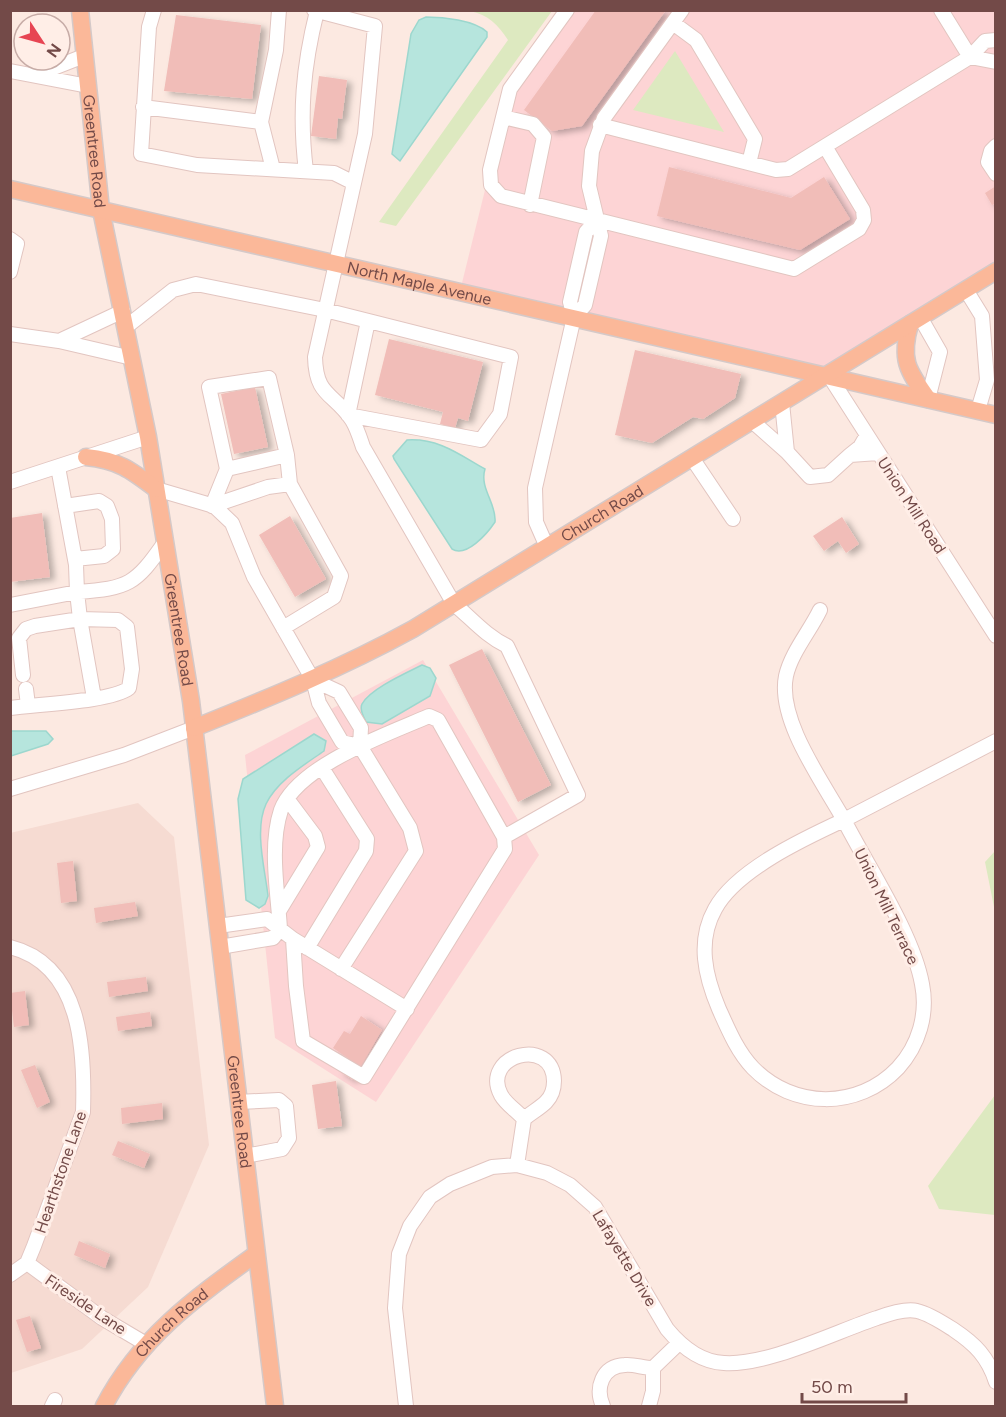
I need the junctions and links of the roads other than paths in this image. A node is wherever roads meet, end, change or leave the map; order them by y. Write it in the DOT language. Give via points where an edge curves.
graph roads {
  1 [pos="80,10"];
  2 [pos="154,10"];
  3 [pos="279,10"];
  4 [pos="567,10"];
  5 [pos="682,10"];
  6 [pos="941,10"];
  7 [pos="316,11"];
  8 [pos="673,23"];
  9 [pos="996,40"];
  10 [pos="84,56"];
  11 [pos="970,57"];
  12 [pos="996,62"];
  13 [pos="38,74"];
  14 [pos="12,75"];
  15 [pos="88,86"];
  16 [pos="143,107"];
  17 [pos="503,117"];
  18 [pos="261,122"];
  19 [pos="600,125"];
  20 [pos="996,146"];
  21 [pos="826,148"];
  22 [pos="749,163"];
  23 [pos="992,168"];
  24 [pos="273,169"];
  25 [pos="306,171"];
  26 [pos="354,183"];
  27 [pos="10,189"];
  28 [pos="530,205"];
  29 [pos="101,210"];
  30 [pos="596,221"];
  31 [pos="10,238"];
  32 [pos="336,263"];
  33 [pos="996,271"];
  34 [pos="10,272"];
  35 [pos="966,290"];
  36 [pos="325,310"];
  37 [pos="574,317"];
  38 [pos="124,319"];
  39 [pos="368,321"];
  40 [pos="915,321"];
  41 [pos="10,334"];
  42 [pos="59,341"];
  43 [pos="132,358"];
  44 [pos="828,374"];
  45 [pos="928,399"];
  46 [pos="782,403"];
  47 [pos="978,410"];
  48 [pos="348,415"];
  49 [pos="996,415"];
  50 [pos="752,421"];
  51 [pos="867,435"];
  52 [pos="148,437"];
  53 [pos="787,452"];
  54 [pos="878,453"];
  55 [pos="287,455"];
  56 [pos="850,455"];
  57 [pos="86,457"];
  58 [pos="692,458"];
  59 [pos="58,467"];
  60 [pos="227,469"];
  61 [pos="10,482"];
  62 [pos="290,484"];
  63 [pos="156,489"];
  64 [pos="65,506"];
  65 [pos="212,506"];
  66 [pos="733,519"];
  67 [pos="165,542"];
  68 [pos="547,547"];
  69 [pos="75,559"];
  70 [pos="77,592"];
  71 [pos="454,604"];
  72 [pos="10,605"];
  73 [pos="820,610"];
  74 [pos="80,619"];
  75 [pos="283,628"];
  76 [pos="996,636"];
  77 [pos="313,680"];
  78 [pos="93,698"];
  79 [pos="28,705"];
  80 [pos="10,708"];
  81 [pos="194,728"];
  82 [pos="996,741"];
  83 [pos="360,746"];
  84 [pos="322,768"];
  85 [pos="10,789"];
  86 [pos="288,800"];
  87 [pos="844,820"];
  88 [pos="504,837"];
  89 [pos="279,911"];
  90 [pos="218,926"];
  91 [pos="280,929"];
  92 [pos="293,939"];
  93 [pos="10,947"];
  94 [pos="220,947"];
  95 [pos="307,948"];
  96 [pos="341,969"];
  97 [pos="407,1009"];
  98 [pos="238,1102"];
  99 [pos="524,1119"];
  100 [pos="245,1156"];
  101 [pos="517,1165"];
  102 [pos="256,1254"];
  103 [pos="27,1263"];
  104 [pos="10,1275"];
  105 [pos="679,1343"];
  106 [pos="146,1344"];
  107 [pos="653,1368"];
  108 [pos="996,1382"];
  109 [pos="104,1407"];
  110 [pos="275,1407"];
  111 [pos="406,1407"];
  112 [pos="603,1407"];
  113 [pos="649,1407"];
  1 -- 10 [label="main road, Greentree Road"];
  2 -- 16 [label="street" via="148,27"];
  3 -- 18 [label="street" via="276,50"];
  4 -- 17 [label="street" via="510,89"];
  5 -- 8 [label="street"];
  6 -- 11 [label="street"];
  7 -- 25 [label="street" via="305,60 301,132"];
  7 -- 26 [label="street" via="375,26 365,134"];
  8 -- 19 [label="street"];
  8 -- 22 [label="street" via="696,40 755,139"];
  9 -- 11 [label="street" via="985,40"];
  10 -- 13 [label="street"];
  10 -- 15 [label="main road, Greentree Road"];
  11 -- 12 [label="street"];
  11 -- 21 [label="street"];
  13 -- 14 [label="street"];
  13 -- 15 [label="street"];
  15 -- 29 [label="main road, Greentree Road"];
  16 -- 18 [label="street"];
  16 -- 24 [label="street" via="141,154 197,165"];
  17 -- 28 [label="street" via="490,170 491,185 501,196"];
  17 -- 28 [label="street" via="533,124 544,137"];
  18 -- 24 [label="street"];
  19 -- 22 [label="street"];
  19 -- 30 [label="street" via="592,151 589,186"];
  20 -- 23 [label="street" via="991,151"];
  21 -- 22 [label="street" via="788,170"];
  21 -- 30 [label="street" via="863,210 864,220 859,229 794,269"];
  24 -- 25 [label="street"];
  25 -- 26 [label="street" via="334,173"];
  26 -- 32 [label="street"];
  27 -- 29 [label="main road, North Maple Avenue"];
  28 -- 30 [label="street"];
  29 -- 32 [label="main road, North Maple Avenue"];
  29 -- 38 [label="main road, Greentree Road"];
  30 -- 37 [label="street" via="601,236 588,294 585,305"];
  31 -- 34 [label="street" via="17,244"];
  32 -- 36 [label="street"];
  32 -- 37 [label="main road, North Maple Avenue"];
  33 -- 35 [label="main road, Church Road"];
  35 -- 40 [label="main road, Church Road"];
  35 -- 47 [label="street" via="982,316 987,380"];
  36 -- 38 [label="street" via="196,284 173,290"];
  36 -- 39 [label="street"];
  36 -- 48 [label="street" via="315,357 316,379 324,393"];
  37 -- 44 [label="main road, North Maple Avenue"];
  37 -- 68 [label="street" via="535,488 536,522"];
  38 -- 42 [label="street"];
  38 -- 43 [label="main road, Greentree Road"];
  39 -- 48 [label="street"];
  39 -- 48 [label="street" via="511,357 500,414 481,440"];
  40 -- 44 [label="main road, Church Road"];
  40 -- 45 [label="main road" via="904,354 908,369"];
  40 -- 45 [label="street" via="940,352"];
  41 -- 42 [label="street"];
  42 -- 43 [label="street"];
  43 -- 52 [label="main road, Greentree Road"];
  44 -- 45 [label="main road, North Maple Avenue"];
  44 -- 46 [label="main road, Church Road"];
  44 -- 51 [label="street, Union Mill Road"];
  45 -- 47 [label="main road, North Maple Avenue"];
  46 -- 50 [label="main road, Church Road"];
  46 -- 53 [label="street"];
  47 -- 49 [label="main road, North Maple Avenue"];
  48 -- 71 [label="street"];
  50 -- 53 [label="street"];
  50 -- 58 [label="main road, Church Road"];
  51 -- 54 [label="street, Union Mill Road"];
  51 -- 56 [label="street"];
  52 -- 57 [label="street"];
  52 -- 63 [label="main road, Greentree Road"];
  53 -- 56 [label="street" via="810,477 828,475"];
  54 -- 56 [label="street"];
  54 -- 76 [label="street, Union Mill Road"];
  55 -- 60 [label="street"];
  55 -- 60 [label="street" via="268,378 209,387"];
  55 -- 62 [label="street"];
  57 -- 59 [label="street"];
  57 -- 63 [label="main road" via="109,459"];
  58 -- 66 [label="street"];
  58 -- 68 [label="main road, Church Road"];
  59 -- 61 [label="street"];
  59 -- 64 [label="street"];
  60 -- 65 [label="street"];
  62 -- 65 [label="street" via="268,487"];
  62 -- 75 [label="street" via="341,576 334,597"];
  63 -- 65 [label="street"];
  63 -- 67 [label="main road, Greentree Road"];
  64 -- 69 [label="street"];
  64 -- 69 [label="street" via="99,501 107,506 112,519 113,549 104,556"];
  65 -- 75 [label="street" via="232,523 254,577"];
  67 -- 70 [label="street" via="136,579 124,586"];
  67 -- 81 [label="main road, Greentree Road"];
  68 -- 71 [label="main road, Church Road"];
  69 -- 70 [label="street"];
  70 -- 72 [label="street"];
  70 -- 74 [label="street"];
  71 -- 77 [label="main road, Church Road" via="359,659"];
  71 -- 88 [label="street" via="488,637 507,646 578,795"];
  73 -- 87 [label="street" via="792,659 784,691 800,739"];
  74 -- 78 [label="street"];
  74 -- 78 [label="street" via="118,620 127,627 132,669 129,688 121,694"];
  74 -- 79 [label="street" via="26,630 19,638"];
  75 -- 77 [label="street"];
  77 -- 81 [label="main road, Church Road"];
  77 -- 83 [label="street" via="319,703 342,742"];
  77 -- 83 [label="street" via="339,692 361,728"];
  78 -- 79 [label="street"];
  79 -- 80 [label="street"];
  81 -- 85 [label="street" via="124,755"];
  81 -- 90 [label="main road, Greentree Road"];
  82 -- 87 [label="street, Union Mill Terrace"];
  83 -- 84 [label="street"];
  83 -- 88 [label="street" via="429,716 438,720"];
  83 -- 96 [label="street" via="410,828 416,851"];
  84 -- 86 [label="street" via="295,788"];
  84 -- 95 [label="street" via="367,839 366,851"];
  86 -- 89 [label="street" via="281,810 276,844"];
  86 -- 89 [label="street" via="315,836 318,847"];
  87 -- 87 [label="street, Union Mill Terrace" via="912,951 922,984 924,1017 912,1047 892,1074 863,1093 813,1100 771,1083 740,1051 711,986 705,938 716,907 736,883 761,864"];
  88 -- 97 [label="street" via="505,849"];
  89 -- 91 [label="street"];
  90 -- 91 [label="street" via="267,919"];
  90 -- 94 [label="main road, Greentree Road"];
  91 -- 92 [label="street"];
  91 -- 94 [label="street" via="273,938"];
  92 -- 95 [label="street"];
  92 -- 97 [label="street" via="303,1041 364,1077"];
  93 -- 103 [label="street, Hearthstone Lane" via="51,968 67,990 78,1034 84,1093 83,1112"];
  94 -- 98 [label="main road, Greentree Road"];
  95 -- 96 [label="street"];
  96 -- 97 [label="street"];
  98 -- 100 [label="main road, Greentree Road"];
  98 -- 100 [label="street" via="279,1100 286,1106 288,1143 282,1149"];
  99 -- 99 [label="street" via="546,1102 554,1085 550,1066 534,1054 525,1053 502,1066 498,1084 504,1100"];
  99 -- 101 [label="street"];
  100 -- 102 [label="main road, Greentree Road"];
  101 -- 105 [label="street, Lafayette Drive" via="555,1177 595,1207"];
  101 -- 111 [label="street, Lafayette Drive" via="492,1167 450,1184 430,1197 410,1226 399,1254 395,1308"];
  102 -- 106 [label="main road, Church Road" via="169,1319"];
  102 -- 110 [label="main road, Greentree Road"];
  103 -- 104 [label="street"];
  103 -- 106 [label="street, Fireside Lane" via="102,1318"];
  105 -- 107 [label="street"];
  105 -- 108 [label="street, Lafayette Drive" via="710,1360 741,1363 865,1321 917,1311 952,1329 980,1350"];
  106 -- 109 [label="main road, Church Road" via="126,1368"];
  107 -- 112 [label="street" via="623,1365 607,1372 599,1388"];
  107 -- 113 [label="street"];
}
